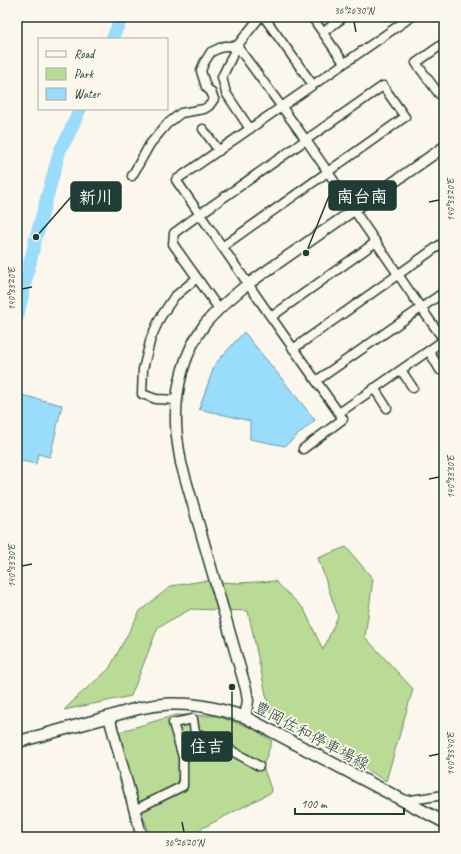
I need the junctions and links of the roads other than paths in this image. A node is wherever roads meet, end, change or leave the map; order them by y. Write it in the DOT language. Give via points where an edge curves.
graph roads {
  1 [pos="260,17"];
  2 [pos="264,17"];
  3 [pos="312,17"];
  4 [pos="344,17"];
  5 [pos="411,17"];
  6 [pos="323,32"];
  7 [pos="444,43"];
  8 [pos="237,46"];
  9 [pos="344,64"];
  10 [pos="313,85"];
  11 [pos="444,91"];
  12 [pos="281,107"];
  13 [pos="203,129"];
  14 [pos="250,129"];
  15 [pos="306,140"];
  16 [pos="444,147"];
  17 [pos="219,151"];
  18 [pos="328,172"];
  19 [pos="132,176"];
  20 [pos="354,210"];
  21 [pos="200,214"];
  22 [pos="376,242"];
  23 [pos="444,242"];
  24 [pos="222,247"];
  25 [pos="398,275"];
  26 [pos="197,278"];
  27 [pos="248,284"];
  28 [pos="444,292"];
  29 [pos="421,308"];
  30 [pos="219,309"];
  31 [pos="271,317"];
  32 [pos="444,340"];
  33 [pos="293,349"];
  34 [pos="429,351"];
  35 [pos="401,370"];
  36 [pos="440,370"];
  37 [pos="316,380"];
  38 [pos="374,388"];
  39 [pos="413,388"];
  40 [pos="177,400"];
  41 [pos="386,408"];
  42 [pos="339,413"];
  43 [pos="303,449"];
  44 [pos="109,717"];
  45 [pos="245,717"];
  46 [pos="17,742"];
  47 [pos="259,766"];
  48 [pos="444,796"];
  49 [pos="404,801"];
  50 [pos="134,810"];
  51 [pos="444,822"];
  52 [pos="143,837"];
  1 -- 8 [label="street"];
  2 -- 10 [label="street"];
  3 -- 6 [label="street"];
  4 -- 6 [label="street"];
  5 -- 9 [label="street"];
  6 -- 9 [label="street"];
  7 -- 11 [label="street" via="416,63 439,94"];
  8 -- 12 [label="street"];
  8 -- 14 [label="street" via="222,77 226,93"];
  8 -- 19 [label="street" via="224,46 210,52 201,72 206,87 214,99 204,109 181,113 167,124 150,144"];
  9 -- 10 [label="street"];
  10 -- 12 [label="street"];
  12 -- 14 [label="street"];
  12 -- 15 [label="street"];
  13 -- 17 [label="street"];
  14 -- 17 [label="street"];
  15 -- 18 [label="street"];
  15 -- 18 [label="street" via="383,86 405,117"];
  15 -- 21 [label="street"];
  16 -- 20 [label="street"];
  17 -- 21 [label="street" via="176,180"];
  18 -- 20 [label="street"];
  18 -- 24 [label="street"];
  20 -- 22 [label="street"];
  20 -- 27 [label="street"];
  21 -- 24 [label="street"];
  21 -- 26 [label="street" via="174,234 173,244"];
  22 -- 25 [label="street"];
  22 -- 31 [label="street"];
  23 -- 25 [label="street"];
  24 -- 27 [label="street"];
  25 -- 29 [label="street"];
  25 -- 33 [label="street"];
  26 -- 30 [label="street"];
  26 -- 40 [label="street" via="174,297 160,318 151,338 143,369 142,394 156,399"];
  27 -- 30 [label="street"];
  27 -- 31 [label="street"];
  28 -- 29 [label="street"];
  29 -- 32 [label="street"];
  29 -- 37 [label="street"];
  30 -- 40 [label="street" via="194,342 180,380"];
  31 -- 33 [label="street"];
  32 -- 34 [label="street"];
  33 -- 37 [label="street"];
  34 -- 35 [label="street"];
  34 -- 36 [label="street"];
  35 -- 38 [label="street"];
  35 -- 39 [label="street"];
  37 -- 42 [label="street"];
  38 -- 41 [label="street"];
  38 -- 42 [label="street"];
  40 -- 45 [label="street" via="176,424 181,463 246,689 248,701"];
  42 -- 43 [label="street" via="343,419"];
  44 -- 45 [label="main road, 豊岡佐和停車場線" via="175,704 222,710"];
  44 -- 46 [label="main road, 豊岡佐和停車場線"];
  44 -- 50 [label="street"];
  45 -- 49 [label="main road, 豊岡佐和停車場線"];
  47 -- 50 [label="street" via="195,733 193,719 173,723 183,757 183,786"];
  48 -- 49 [label="street"];
  49 -- 51 [label="main road, 豊岡佐和停車場線"];
  50 -- 52 [label="street"];
}
